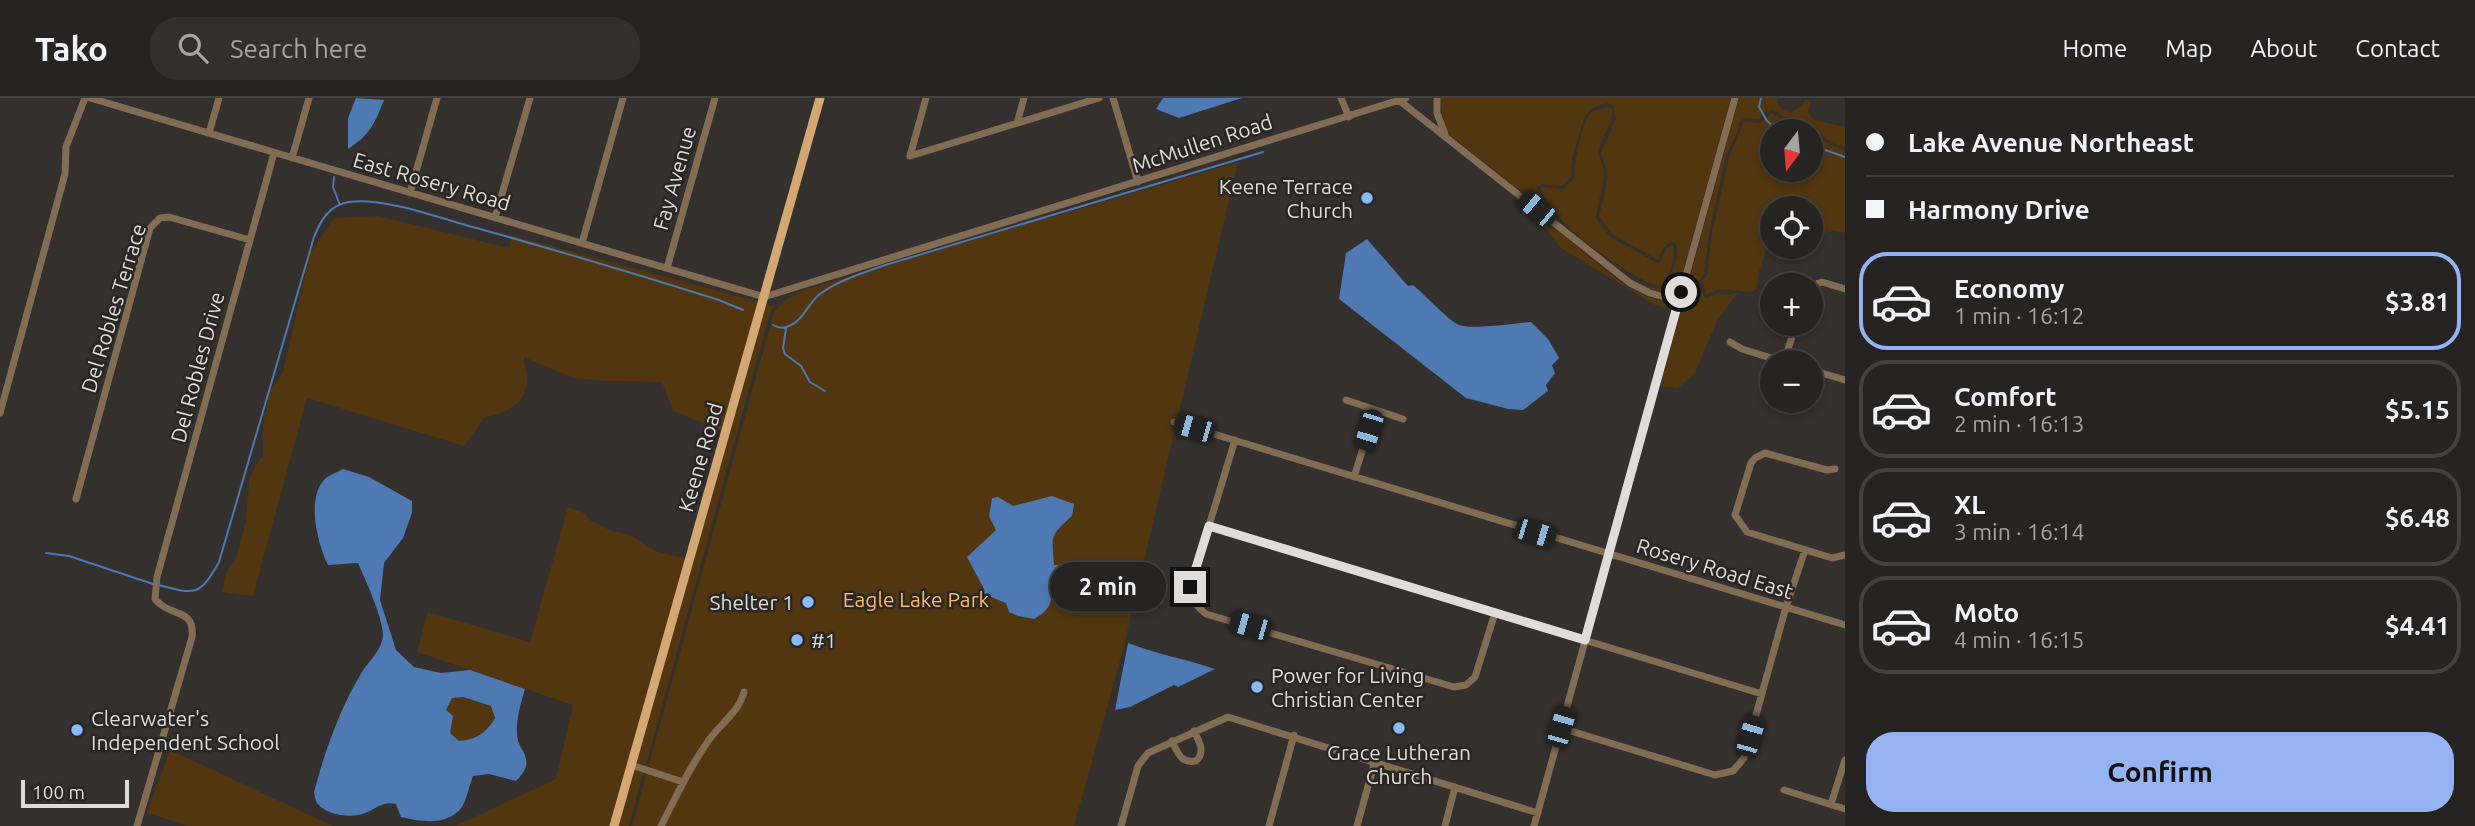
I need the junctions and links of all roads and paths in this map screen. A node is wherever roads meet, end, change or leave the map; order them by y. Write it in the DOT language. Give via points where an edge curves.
graph roads {
  1 [pos="88,98"];
  2 [pos="130,98"];
  3 [pos="219,98"];
  4 [pos="309,98"];
  5 [pos="437,98"];
  6 [pos="530,98"];
  7 [pos="623,98"];
  8 [pos="715,98"];
  9 [pos="820,98"];
  10 [pos="926,98"];
  11 [pos="1024,98"];
  12 [pos="1099,98"];
  13 [pos="1113,98"];
  14 [pos="1340,98"];
  15 [pos="1437,98"];
  16 [pos="1735,98"];
  17 [pos="1403,100"];
  18 [pos="127,109"];
  19 [pos="1349,117"];
  20 [pos="1017,123"];
  21 [pos="209,134"];
  22 [pos="1447,138"];
  23 [pos="274,153"];
  24 [pos="292,158"];
  25 [pos="1138,182"];
  26 [pos="410,193"];
  27 [pos="495,218"];
  28 [pos="250,240"];
  29 [pos="582,243"];
  30 [pos="667,268"];
  31 [pos="1823,282"];
  32 [pos="1845,289"];
  33 [pos="764,297"];
  34 [pos="1679,301"];
  35 [pos="1730,342"];
  36 [pos="1760,355"];
  37 [pos="1823,374"];
  38 [pos="1845,380"];
  39 [pos="1346,400"];
  40 [pos="1375,410"];
  41 [pos="0,413"];
  42 [pos="1403,419"];
  43 [pos="1174,422"];
  44 [pos="1235,440"];
  45 [pos="1835,469"];
  46 [pos="1354,477"];
  47 [pos="76,499"];
  48 [pos="1209,526"];
  49 [pos="1805,550"];
  50 [pos="1609,555"];
  51 [pos="1845,555"];
  52 [pos="1786,607"];
  53 [pos="1495,613"];
  54 [pos="1845,625"];
  55 [pos="1585,640"];
  56 [pos="744,692"];
  57 [pos="1762,694"];
  58 [pos="1561,727"];
  59 [pos="1194,731"];
  60 [pos="1294,735"];
  61 [pos="1172,741"];
  62 [pos="1845,760"];
  63 [pos="1375,761"];
  64 [pos="631,765"];
  65 [pos="683,782"];
  66 [pos="1455,787"];
  67 [pos="1784,790"];
  68 [pos="1831,804"];
  69 [pos="1845,809"];
  70 [pos="1538,813"];
  71 [pos="137,826"];
  72 [pos="614,826"];
  73 [pos="661,826"];
  74 [pos="1122,826"];
  75 [pos="1269,826"];
  76 [pos="1357,826"];
  77 [pos="1445,826"];
  78 [pos="1536,826"];
  1 -- 18 [label="street, East Rosery Road"];
  1 -- 41 [label="street" via="66,147 65,174"];
  2 -- 18 [label="street"];
  3 -- 21 [label="street"];
  4 -- 24 [label="street"];
  5 -- 26 [label="street"];
  6 -- 27 [label="street"];
  7 -- 29 [label="street"];
  8 -- 30 [label="street, Fay Avenue"];
  9 -- 33 [label="main road, Keene Road"];
  10 -- 20 [label="street" via="910,156"];
  11 -- 20 [label="street"];
  12 -- 20 [label="street"];
  13 -- 25 [label="street"];
  14 -- 19 [label="street"];
  15 -- 22 [label="street"];
  16 -- 34 [label="street"];
  17 -- 19 [label="street, McMullen Road"];
  17 -- 22 [label="street, McMullen Road"];
  18 -- 21 [label="street, East Rosery Road"];
  19 -- 25 [label="street, McMullen Road"];
  21 -- 23 [label="street, East Rosery Road"];
  22 -- 34 [label="street, McMullen Road" via="1630,284"];
  23 -- 24 [label="street, East Rosery Road"];
  23 -- 28 [label="street, Del Robles Drive"];
  24 -- 26 [label="street, East Rosery Road"];
  25 -- 33 [label="street, McMullen Road"];
  26 -- 27 [label="street, East Rosery Road"];
  27 -- 29 [label="street, East Rosery Road"];
  28 -- 47 [label="street, Del Robles Terrace" via="169,217 160,218 150,228"];
  28 -- 71 [label="street, Del Robles Drive" via="154,591 166,610 190,620 192,637"];
  29 -- 30 [label="street, East Rosery Road"];
  30 -- 33 [label="street, East Rosery Road"];
  31 -- 32 [label="street"];
  33 -- 64 [label="main road, Keene Road"];
  34 -- 50 [label="street"];
  35 -- 36 [label="street"];
  37 -- 38 [label="street"];
  39 -- 40 [label="street"];
  40 -- 42 [label="street"];
  40 -- 46 [label="street"];
  43 -- 44 [label="street, Rosery Road East"];
  44 -- 46 [label="street, Rosery Road East"];
  44 -- 48 [label="street"];
  45 -- 49 [label="street" via="1765,453 1752,463 1735,515 1746,532"];
  46 -- 50 [label="street, Rosery Road East"];
  48 -- 53 [label="street"];
  48 -- 53 [label="street" via="1190,587 1196,607 1206,614 1454,687 1475,677"];
  49 -- 51 [label="street" via="1832,558"];
  49 -- 52 [label="street"];
  50 -- 52 [label="street, Rosery Road East"];
  50 -- 55 [label="street"];
  52 -- 54 [label="street, Rosery Road East"];
  52 -- 57 [label="street"];
  53 -- 55 [label="street"];
  55 -- 57 [label="street"];
  55 -- 58 [label="street"];
  56 -- 65 [label="street" via="741,703 709,740"];
  57 -- 58 [label="street" via="1744,758 1733,771 1715,775"];
  58 -- 70 [label="street"];
  59 -- 60 [label="street" via="1228,717"];
  59 -- 61 [label="street"];
  59 -- 61 [label="street" via="1202,754 1196,761 1181,758"];
  60 -- 63 [label="street"];
  60 -- 75 [label="street"];
  61 -- 74 [label="street" via="1148,753 1138,766"];
  62 -- 68 [label="street"];
  63 -- 66 [label="street"];
  63 -- 76 [label="street"];
  64 -- 65 [label="street"];
  64 -- 72 [label="main road, Keene Road"];
  65 -- 73 [label="street"];
  66 -- 70 [label="street"];
  66 -- 77 [label="street"];
  67 -- 68 [label="street"];
  68 -- 69 [label="street"];
  70 -- 78 [label="street"];
}
